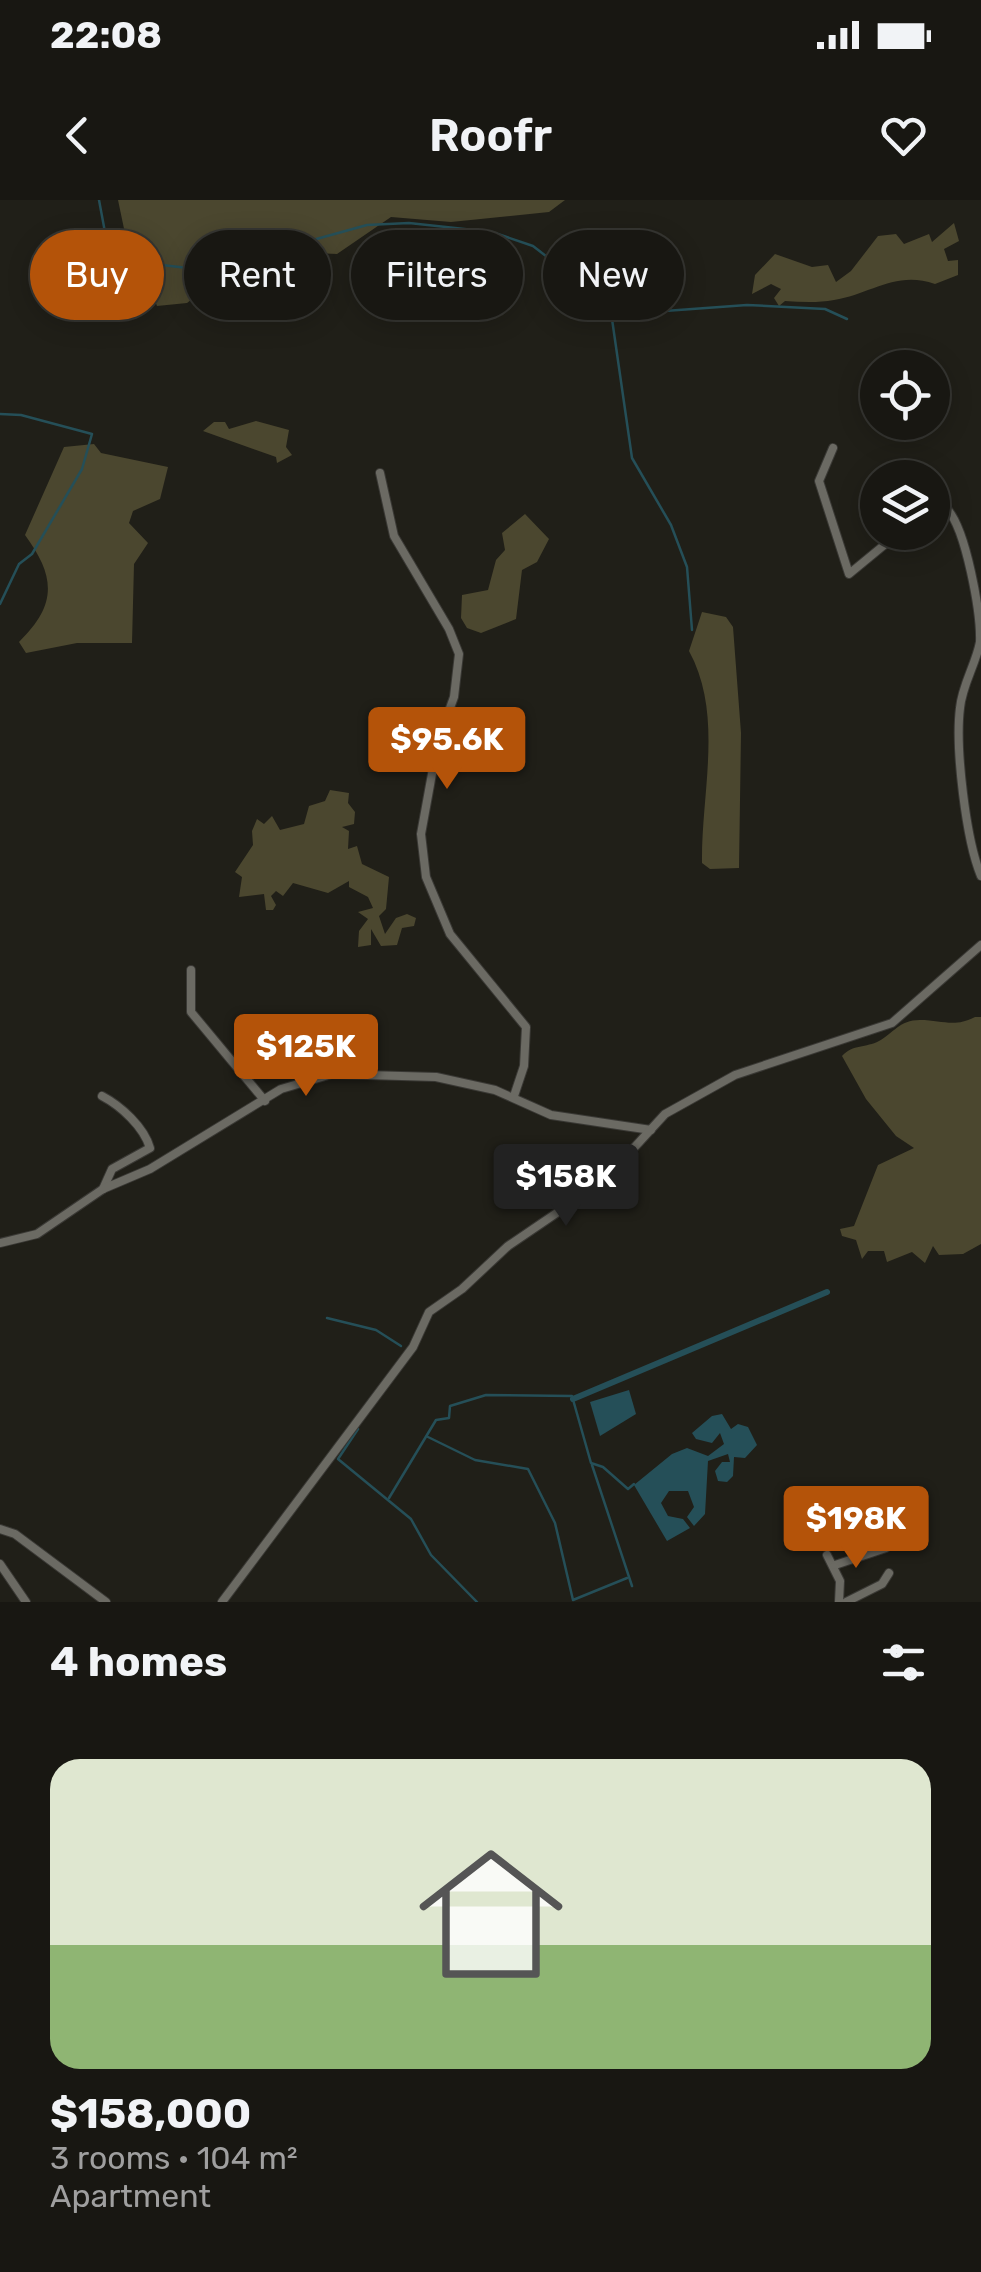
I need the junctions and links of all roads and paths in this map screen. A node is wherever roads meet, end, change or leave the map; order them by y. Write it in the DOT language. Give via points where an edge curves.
graph roads {
  1 [pos="832,448"];
  2 [pos="380,473"];
  3 [pos="950,513"];
  4 [pos="878,550"];
  5 [pos="981,876"];
  6 [pos="981,945"];
  7 [pos="191,970"];
  8 [pos="102,1096"];
  9 [pos="514,1096"];
  10 [pos="264,1101"];
  11 [pos="650,1130"];
  12 [pos="103,1190"];
  13 [pos="0,1243"];
  14 [pos="0,1529"];
  15 [pos="886,1548"];
  16 [pos="827,1556"];
  17 [pos="0,1564"];
  18 [pos="835,1566"];
  19 [pos="889,1573"];
  20 [pos="26,1602"];
  21 [pos="106,1602"];
  22 [pos="222,1602"];
  23 [pos="843,1602"];
  1 -- 4 [label="street" via="818,481 849,574"];
  2 -- 9 [label="street" via="394,536 458,654 454,697 430,778 423,864 450,934 526,1028"];
  3 -- 5 [label="street" via="959,522 978,608 980,639 960,708 970,837"];
  6 -- 11 [label="street" via="892,1024 735,1075 665,1114"];
  7 -- 10 [label="street" via="191,1012"];
  8 -- 12 [label="street" via="148,1138 150,1148 112,1169"];
  9 -- 10 [label="street" via="436,1077 350,1072 299,1082"];
  9 -- 11 [label="street" via="550,1115"];
  10 -- 12 [label="street"];
  11 -- 22 [label="street" via="561,1210 429,1312 413,1348"];
  12 -- 13 [label="street" via="37,1234"];
  14 -- 21 [label="street"];
  15 -- 18 [label="street"];
  16 -- 18 [label="street"];
  17 -- 20 [label="street"];
  18 -- 23 [label="street"];
  19 -- 23 [label="street" via="882,1584"];
}
